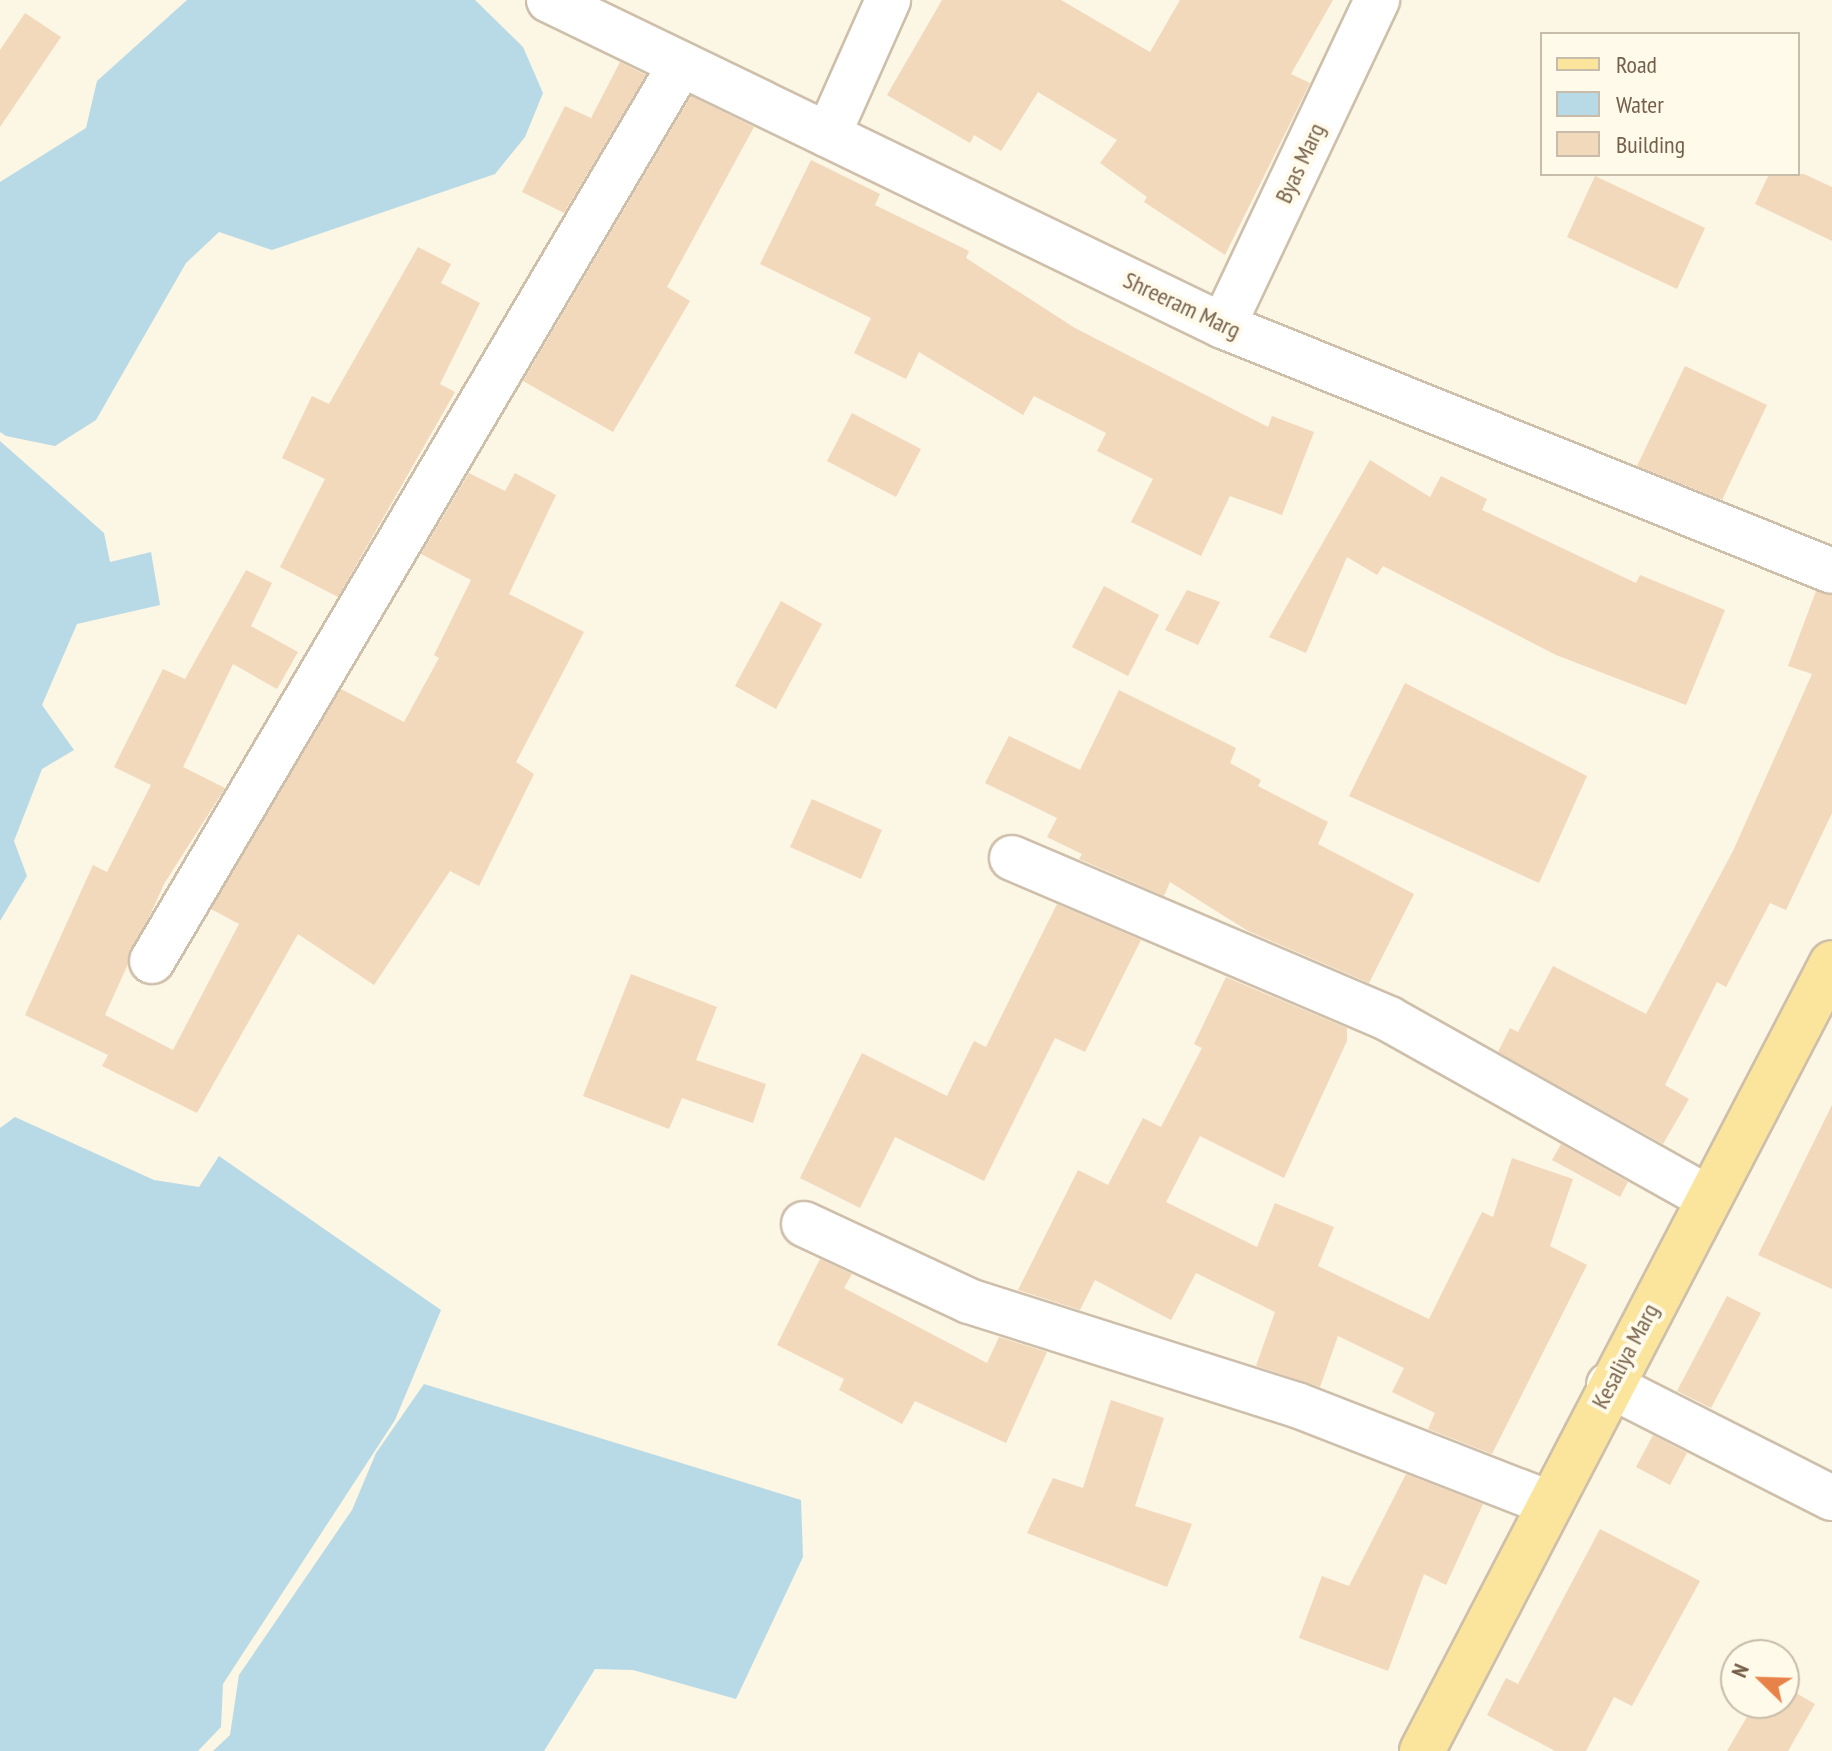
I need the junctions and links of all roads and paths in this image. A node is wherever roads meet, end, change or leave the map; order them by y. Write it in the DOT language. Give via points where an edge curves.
graph roads {
  1 [pos="549,0"];
  2 [pos="888,0"];
  3 [pos="1377,0"];
  4 [pos="681,64"];
  5 [pos="828,135"];
  6 [pos="1223,326"];
  7 [pos="1832,571"];
  8 [pos="1012,858"];
  9 [pos="152,961"];
  10 [pos="1832,963"];
  11 [pos="1708,1198"];
  12 [pos="804,1224"];
  13 [pos="1609,1385"];
  14 [pos="1832,1498"];
  15 [pos="1549,1503"];
  16 [pos="1422,1751"];
  1 -- 4 [label="street, Shreeram Marg"];
  2 -- 5 [label="street"];
  3 -- 6 [label="street, Byas Marg"];
  4 -- 5 [label="street, Shreeram Marg"];
  4 -- 9 [label="street"];
  5 -- 6 [label="street, Shreeram Marg"];
  6 -- 7 [label="street, Shreeram Marg"];
  8 -- 11 [label="street" via="1389,1019"];
  10 -- 11 [label="main road, Kesaliya Marg"];
  11 -- 13 [label="main road, Kesaliya Marg"];
  12 -- 15 [label="street" via="969,1301 1297,1405"];
  13 -- 14 [label="street"];
  13 -- 15 [label="main road, Kesaliya Marg"];
  15 -- 16 [label="main road, Kesaliya Marg"];
}
